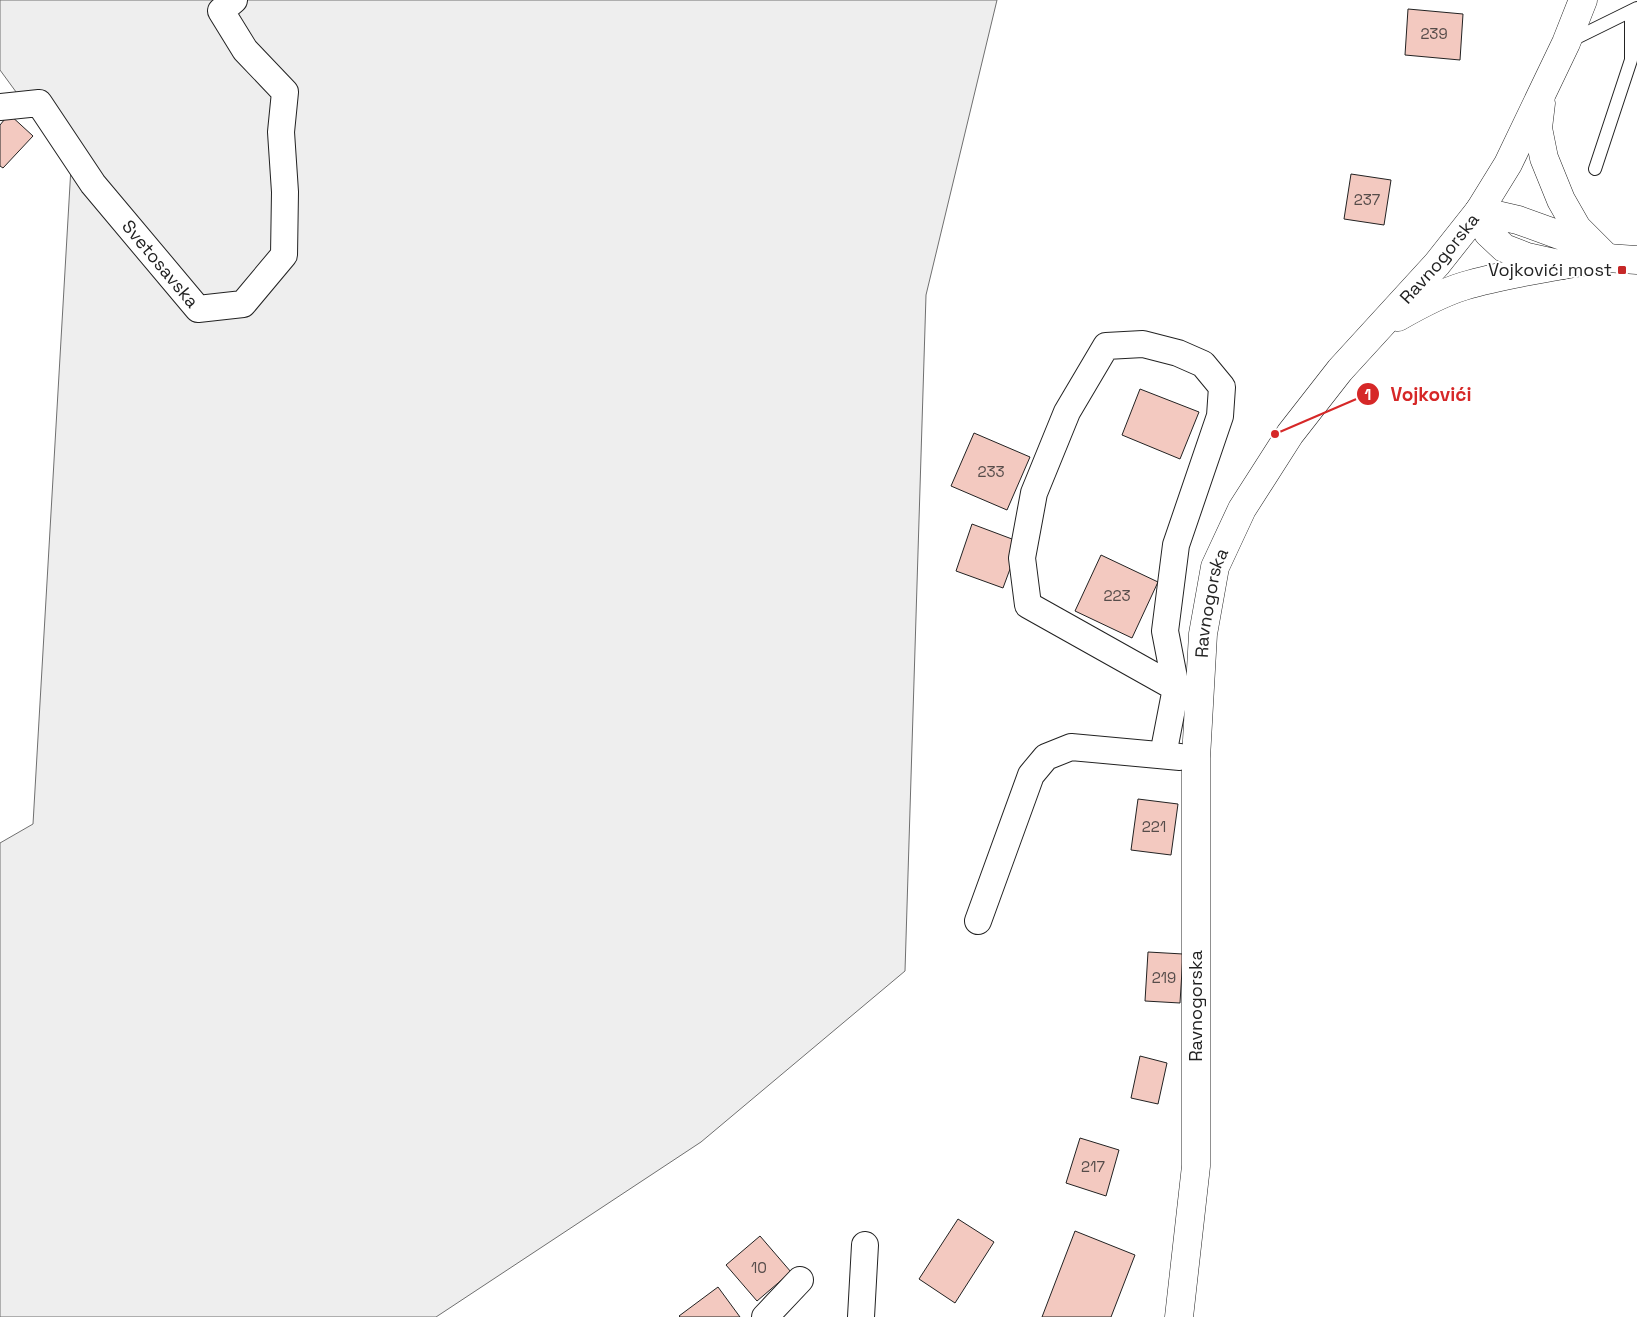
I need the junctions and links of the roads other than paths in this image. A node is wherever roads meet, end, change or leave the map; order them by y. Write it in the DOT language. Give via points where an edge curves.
graph roads {
  1 [pos="234,0"];
  2 [pos="1584,0"];
  3 [pos="1634,10"];
  4 [pos="1566,43"];
  5 [pos="1541,96"];
  6 [pos="0,107"];
  7 [pos="1595,170"];
  8 [pos="1480,211"];
  9 [pos="1607,258"];
  10 [pos="1637,260"];
  11 [pos="1563,265"];
  12 [pos="1379,328"];
  13 [pos="1176,688"];
  14 [pos="1163,756"];
  15 [pos="1196,758"];
  16 [pos="978,921"];
  17 [pos="865,1245"];
  18 [pos="800,1280"];
  19 [pos="765,1317"];
  20 [pos="861,1317"];
  21 [pos="1179,1317"];
  1 -- 6 [label="street, Svetosavska" via="221,11 245,50 285,92 280,132 285,192 284,255 242,304 198,309 93,184 39,103"];
  2 -- 4 [label="main road, Ravnogorska"];
  3 -- 4 [label="lane"];
  3 -- 7 [label="lane" via="1631,60"];
  4 -- 5 [label="main road, Ravnogorska"];
  5 -- 8 [label="main road, Ravnogorska" via="1508,164"];
  5 -- 9 [label="main road" via="1538,128 1544,158 1561,200 1577,228"];
  8 -- 9 [label="main road" via="1518,220 1565,237"];
  8 -- 11 [label="main road" via="1488,233 1504,248"];
  8 -- 12 [label="main road, Ravnogorska"];
  9 -- 10 [label="main road"];
  9 -- 11 [label="main road"];
  11 -- 12 [label="main road" via="1463,286"];
  12 -- 15 [label="main road, Ravnogorska" via="1340,370 1290,434 1242,508 1215,567 1203,634"];
  13 -- 13 [label="street" via="1028,605 1022,558 1034,494 1067,412 1106,346 1143,344 1178,353 1203,364 1222,387 1220,416 1176,545 1165,631"];
  13 -- 14 [label="street"];
  14 -- 15 [label="street"];
  14 -- 16 [label="street" via="1072,748 1046,757 1031,775"];
  15 -- 21 [label="main road, Ravnogorska" via="1196,1166"];
  17 -- 20 [label="street"];
  18 -- 19 [label="street"];
}
